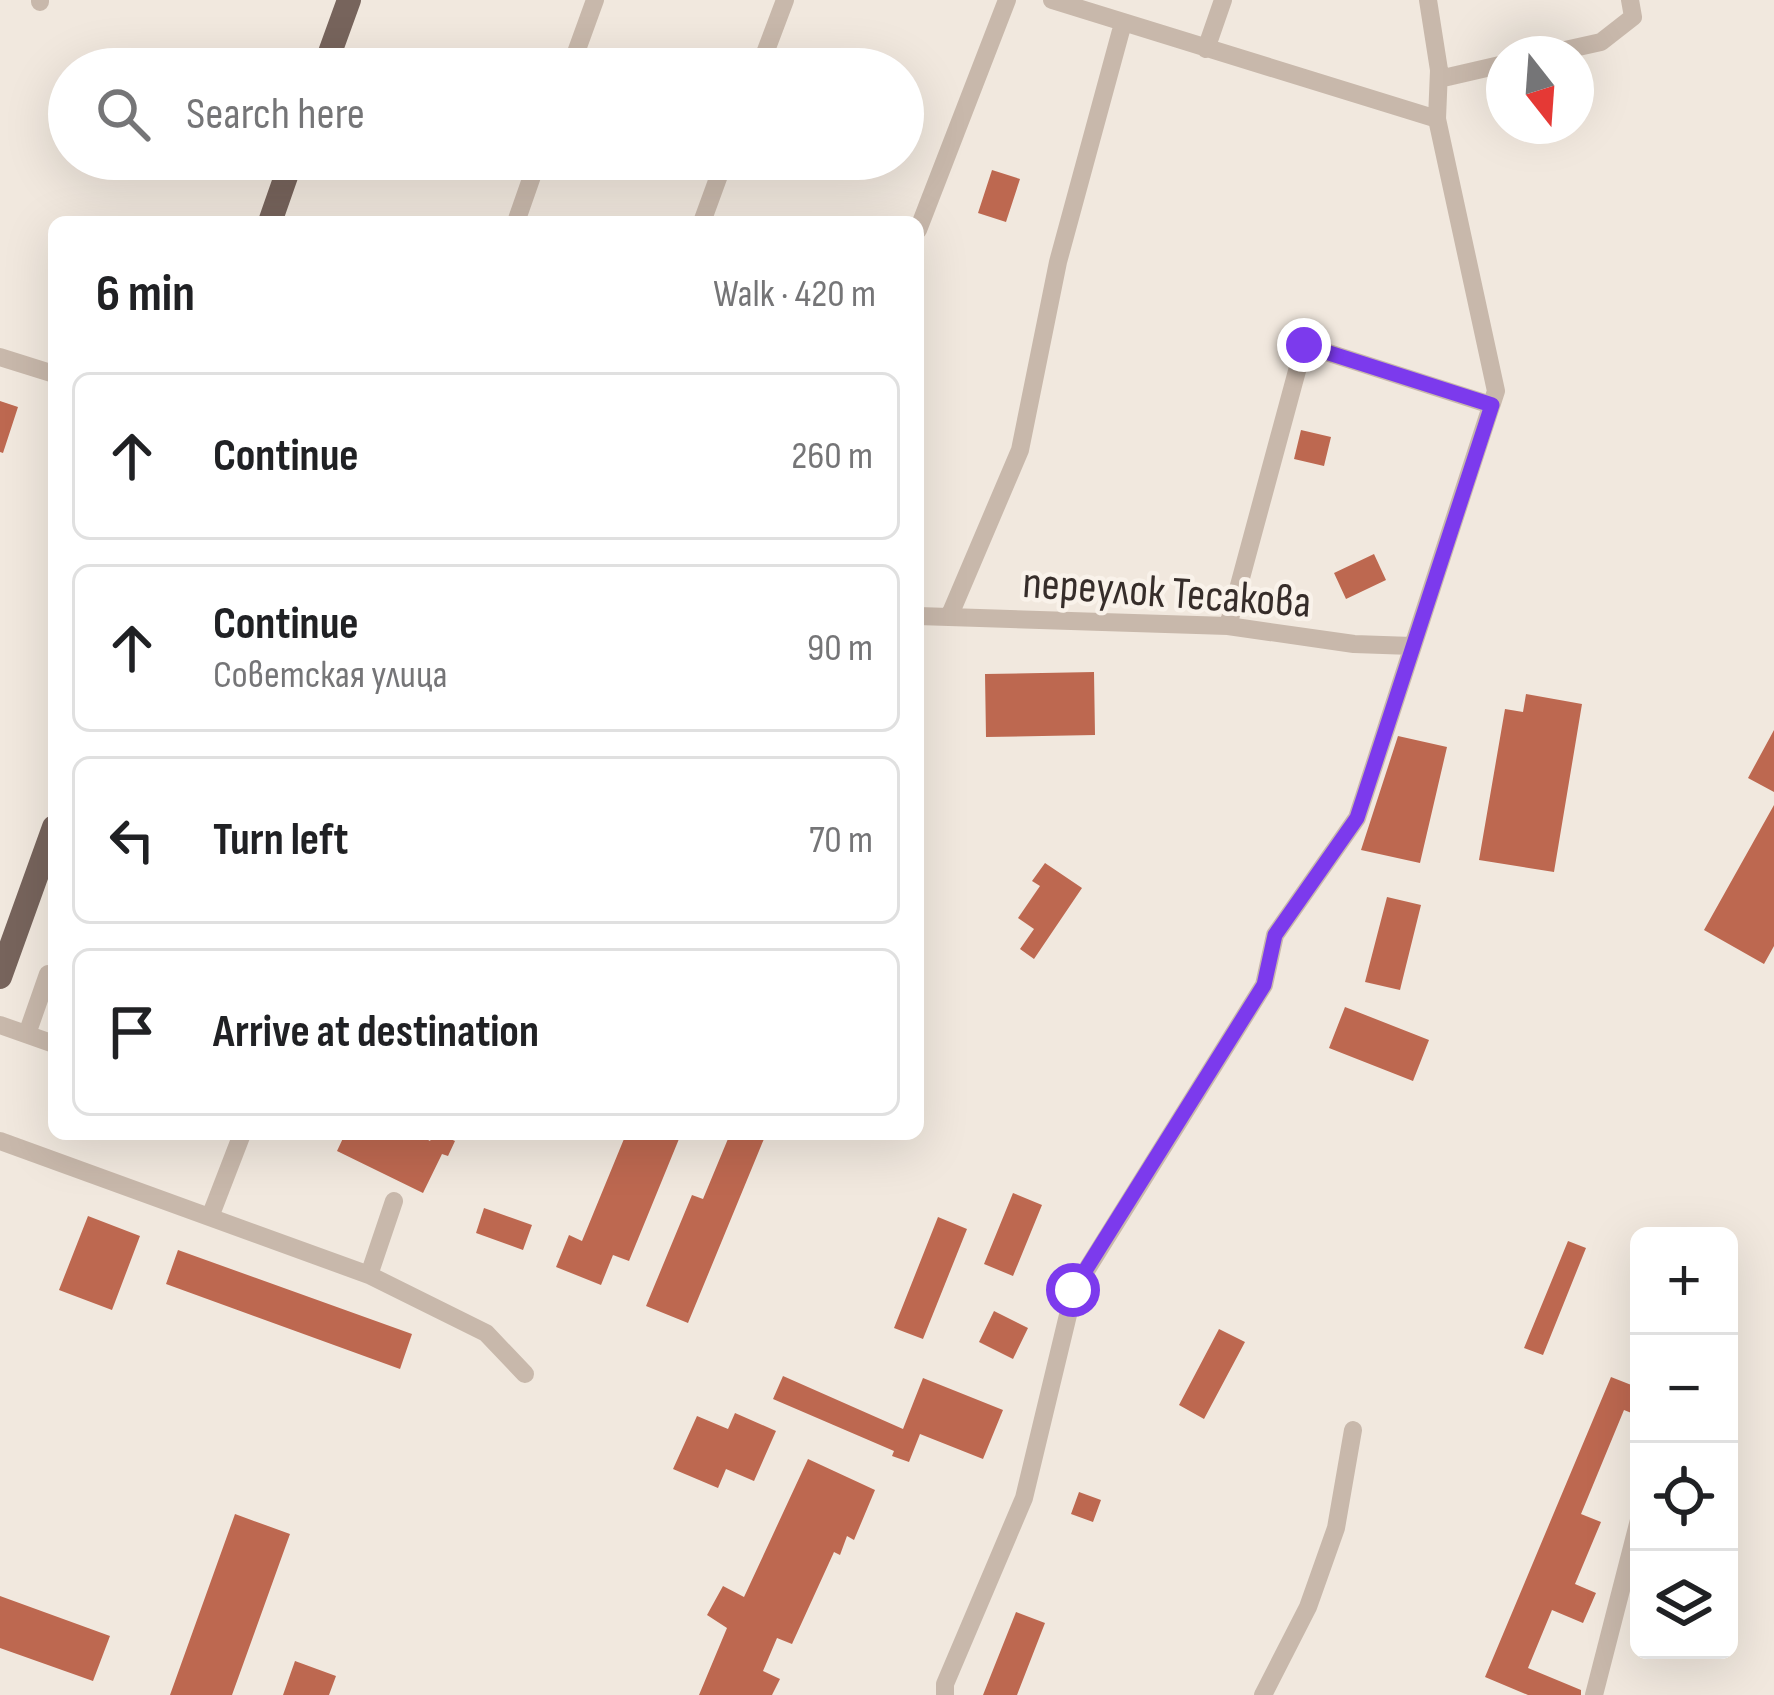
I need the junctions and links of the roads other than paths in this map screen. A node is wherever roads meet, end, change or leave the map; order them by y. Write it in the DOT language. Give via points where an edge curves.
graph roads {
  1 [pos="349,0"];
  2 [pos="595,0"];
  3 [pos="785,0"];
  4 [pos="1007,0"];
  5 [pos="1052,0"];
  6 [pos="1223,0"];
  7 [pos="1428,0"];
  8 [pos="1630,0"];
  9 [pos="1124,22"];
  10 [pos="1594,44"];
  11 [pos="332,48"];
  12 [pos="578,48"];
  13 [pos="767,48"];
  14 [pos="1206,49"];
  15 [pos="1486,68"];
  16 [pos="1438,79"];
  17 [pos="1437,119"];
  18 [pos="285,180"];
  19 [pos="531,180"];
  20 [pos="717,180"];
  21 [pos="272,216"];
  22 [pos="518,216"];
  23 [pos="704,216"];
  24 [pos="923,216"];
  25 [pos="0,357"];
  26 [pos="48,372"];
  27 [pos="1492,405"];
  28 [pos="924,616"];
  29 [pos="949,617"];
  30 [pos="1228,626"];
  31 [pos="1412,646"];
  32 [pos="48,861"];
  33 [pos="48,974"];
  34 [pos="0,977"];
  35 [pos="0,1024"];
  36 [pos="27,1034"];
  37 [pos="48,1042"];
  38 [pos="240,1140"];
  39 [pos="0,1141"];
  40 [pos="394,1201"];
  41 [pos="210,1217"];
  42 [pos="369,1274"];
  43 [pos="525,1374"];
  44 [pos="1353,1430"];
  45 [pos="1631,1551"];
  46 [pos="945,1695"];
  47 [pos="1263,1695"];
  48 [pos="1594,1695"];
  1 -- 11 [label="main road"];
  2 -- 12 [label="street"];
  3 -- 13 [label="street"];
  4 -- 24 [label="street"];
  5 -- 9 [label="street"];
  6 -- 14 [label="street"];
  7 -- 16 [label="street"];
  8 -- 10 [label="street" via="1633,17"];
  9 -- 14 [label="street"];
  9 -- 29 [label="street" via="1058,262 1020,450"];
  14 -- 17 [label="street"];
  15 -- 16 [label="street"];
  16 -- 17 [label="street"];
  17 -- 27 [label="street" via="1496,391"];
  18 -- 21 [label="main road"];
  19 -- 22 [label="street"];
  20 -- 23 [label="street"];
  25 -- 26 [label="street"];
  27 -- 30 [label="street" via="1304,345"];
  27 -- 31 [label="street"];
  28 -- 29 [label="street, переулок Тесакова"];
  29 -- 30 [label="street, переулок Тесакова"];
  30 -- 31 [label="street, переулок Тесакова"];
  31 -- 46 [label="street" via="1357,818 1275,935 1264,985 1073,1290 1024,1498"];
  32 -- 34 [label="main road"];
  33 -- 36 [label="street"];
  35 -- 36 [label="street"];
  36 -- 37 [label="street"];
  38 -- 41 [label="street"];
  39 -- 41 [label="street"];
  40 -- 42 [label="street"];
  41 -- 42 [label="street"];
  42 -- 43 [label="street" via="485,1333"];
  44 -- 47 [label="street" via="1336,1528"];
  45 -- 48 [label="street"];
}
